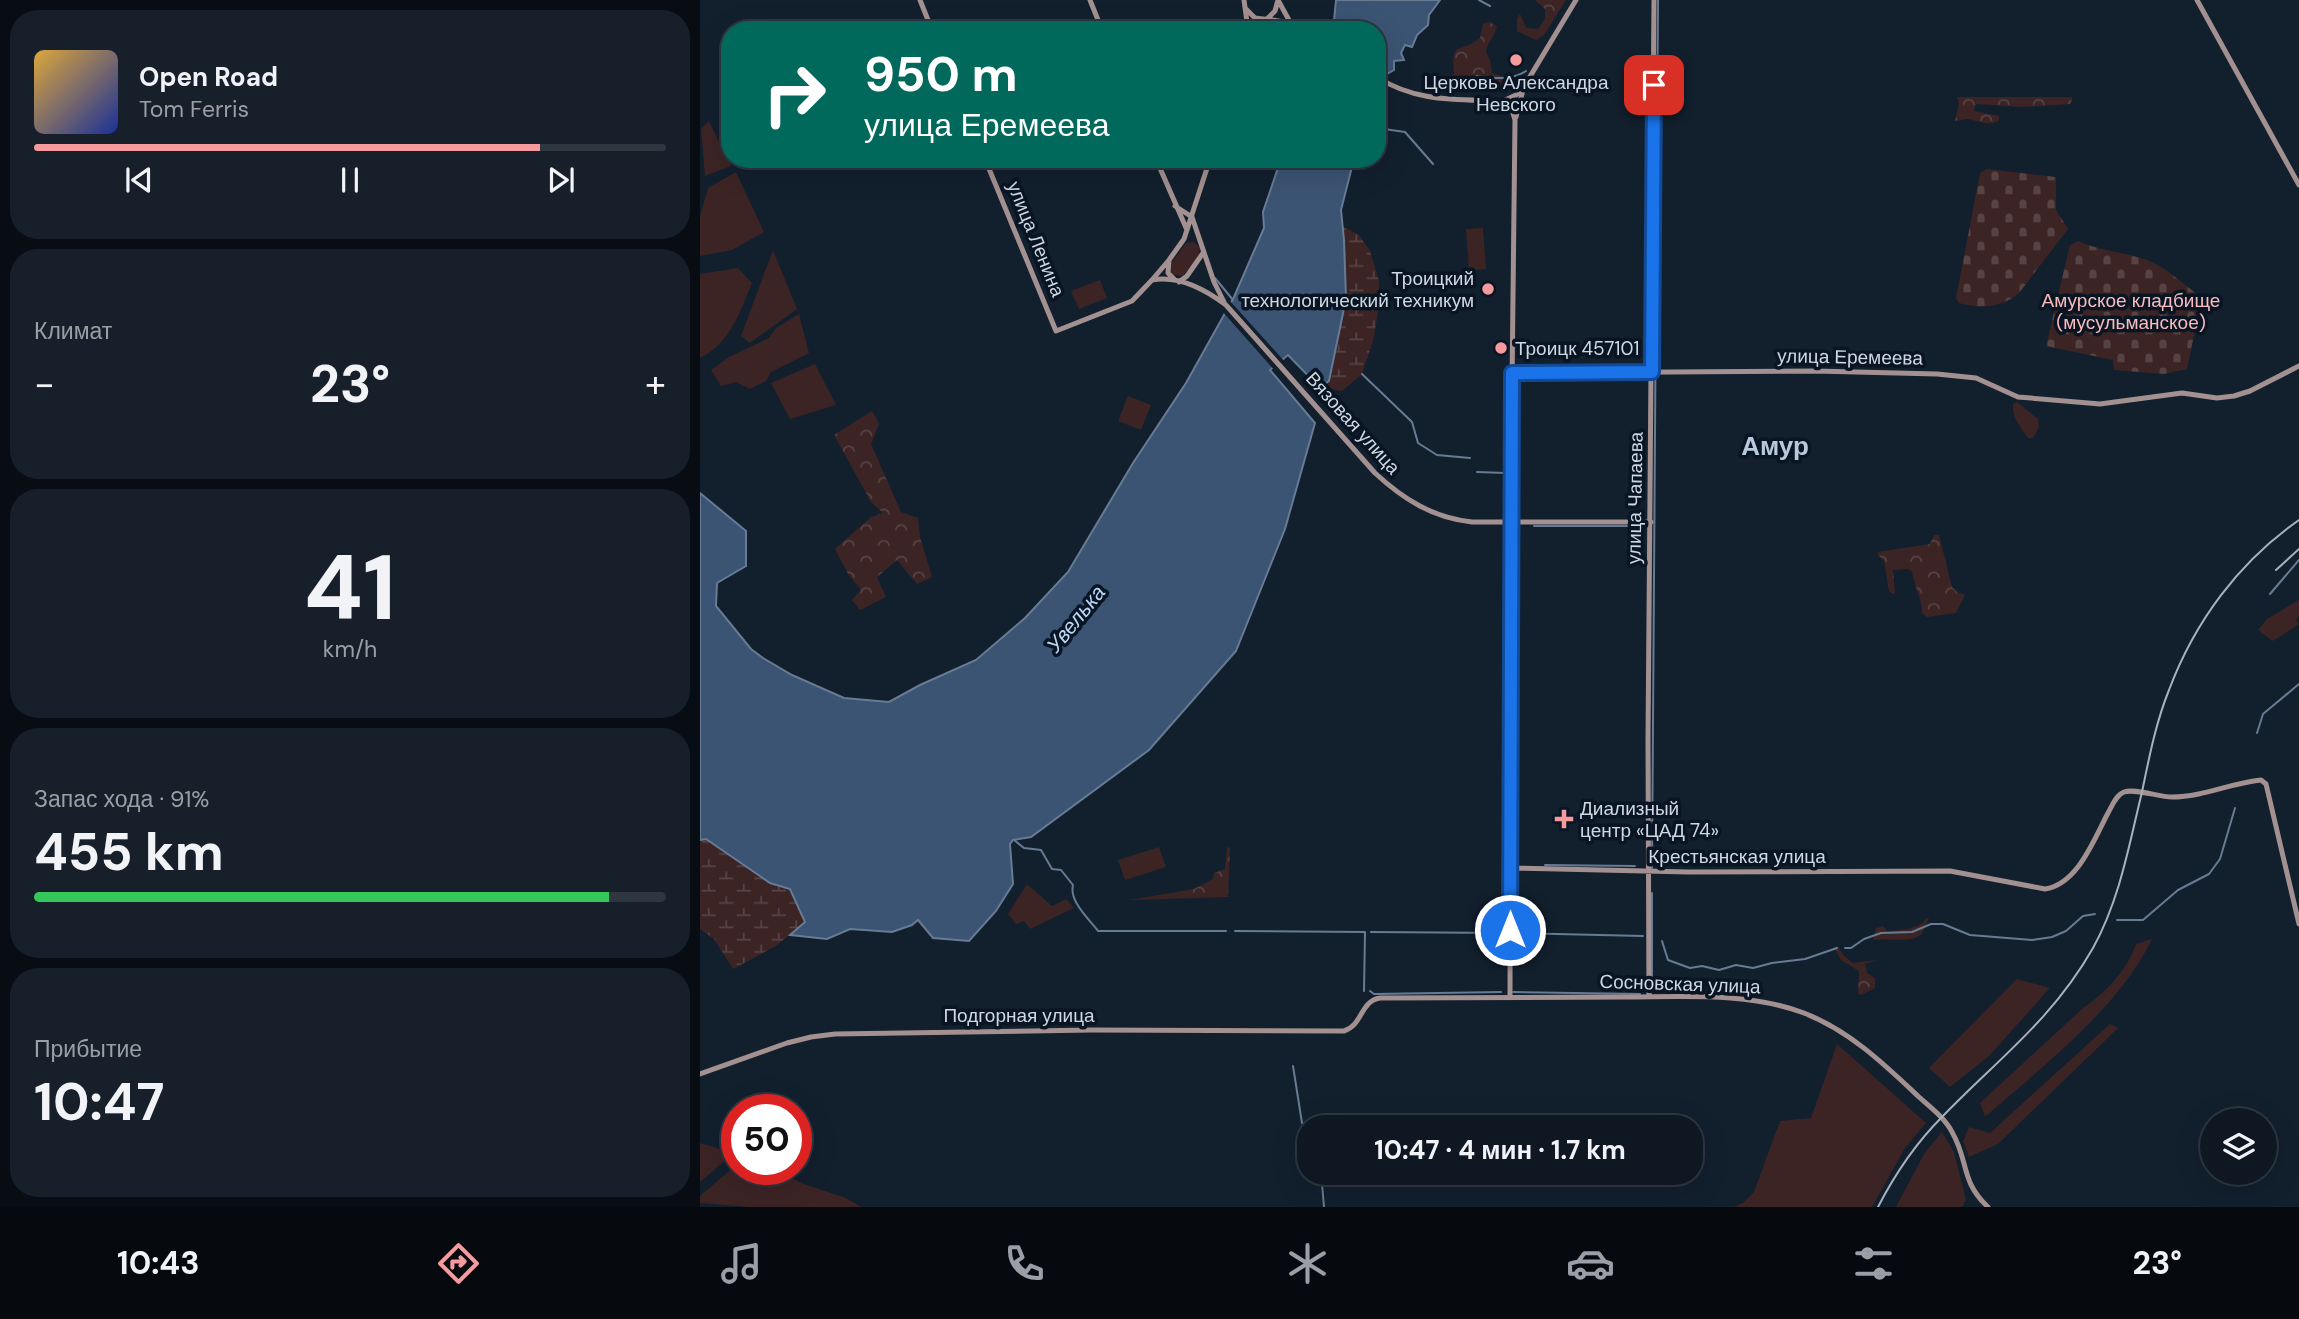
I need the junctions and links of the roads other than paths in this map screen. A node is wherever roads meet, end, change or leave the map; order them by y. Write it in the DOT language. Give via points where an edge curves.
graph roads {
  1 [pos="920,0"];
  2 [pos="1090,0"];
  3 [pos="1244,0"];
  4 [pos="1278,0"];
  5 [pos="1576,0"];
  6 [pos="1654,0"];
  7 [pos="2197,0"];
  8 [pos="1246,9"];
  9 [pos="1265,18"];
  10 [pos="928,21"];
  11 [pos="1098,21"];
  12 [pos="1248,21"];
  13 [pos="1261,21"];
  14 [pos="1284,21"];
  15 [pos="1289,21"];
  16 [pos="1386,83"];
  17 [pos="1525,85"];
  18 [pos="1503,101"];
  19 [pos="1515,120"];
  20 [pos="989,168"];
  21 [pos="1160,168"];
  22 [pos="1207,168"];
  23 [pos="2299,185"];
  24 [pos="1175,206"];
  25 [pos="1192,217"];
  26 [pos="1187,231"];
  27 [pos="1184,239"];
  28 [pos="1202,250"];
  29 [pos="1169,260"];
  30 [pos="1152,280"];
  31 [pos="1178,281"];
  32 [pos="1226,305"];
  33 [pos="2299,366"];
  34 [pos="1652,372"];
  35 [pos="1512,373"];
  36 [pos="1651,522"];
  37 [pos="1511,523"];
  38 [pos="1510,868"];
  39 [pos="1649,872"];
  40 [pos="2299,922"];
  41 [pos="1510,996"];
  42 [pos="1648,997"];
  43 [pos="1344,1031"];
  44 [pos="700,1074"];
  45 [pos="1988,1207"];
  1 -- 10 [label="street"];
  2 -- 11 [label="street"];
  3 -- 8 [label="street"];
  4 -- 9 [label="street" via="1275,11"];
  4 -- 15 [label="street"];
  5 -- 17 [label="street"];
  6 -- 34 [label="street, улица Чапаева"];
  7 -- 23 [label="street"];
  8 -- 9 [label="street" via="1252,17"];
  8 -- 12 [label="street"];
  9 -- 13 [label="street"];
  9 -- 14 [label="street"];
  16 -- 18 [label="street" via="1429,97"];
  17 -- 18 [label="street"];
  17 -- 19 [label="street"];
  18 -- 19 [label="street"];
  19 -- 35 [label="street"];
  20 -- 30 [label="street, улица Ленина" via="1056,331 1132,301"];
  21 -- 24 [label="street"];
  22 -- 25 [label="street"];
  24 -- 25 [label="street"];
  24 -- 26 [label="street"];
  25 -- 26 [label="street"];
  25 -- 28 [label="street"];
  26 -- 27 [label="street"];
  27 -- 28 [label="street" via="1195,239"];
  27 -- 29 [label="street"];
  28 -- 31 [label="street" via="1187,276"];
  28 -- 32 [label="street"];
  29 -- 30 [label="street"];
  29 -- 31 [label="street" via="1168,273"];
  30 -- 31 [label="street"];
  31 -- 32 [label="street"];
  32 -- 37 [label="street, Вязовая улица" via="1375,473 1400,495 1450,519"];
  33 -- 34 [label="street, улица Еремеева" via="2234,396 2182,393 2100,404 2018,397 1958,375"];
  34 -- 35 [label="street, улица Еремеева"];
  34 -- 36 [label="street, улица Чапаева"];
  35 -- 37 [label="street"];
  36 -- 37 [label="street, Вязовая улица"];
  36 -- 39 [label="street, улица Чапаева"];
  37 -- 38 [label="street"];
  38 -- 39 [label="street, Крестьянская улица"];
  38 -- 41 [label="street"];
  39 -- 40 [label="street, Крестьянская улица" via="1950,871 2050,888 2075,868 2124,792 2188,797 2258,780 2266,784"];
  39 -- 42 [label="street, улица Чапаева"];
  41 -- 42 [label="street, Сосновская улица"];
  41 -- 43 [label="street, Сосновская улица" via="1380,998 1370,1001 1355,1026"];
  42 -- 45 [label="street, Сосновская улица" via="1776,1004 1845,1033 1942,1119 1957,1142 1973,1191"];
  43 -- 44 [label="street, Подгорная улица" via="835,1034 787,1043"];
}
